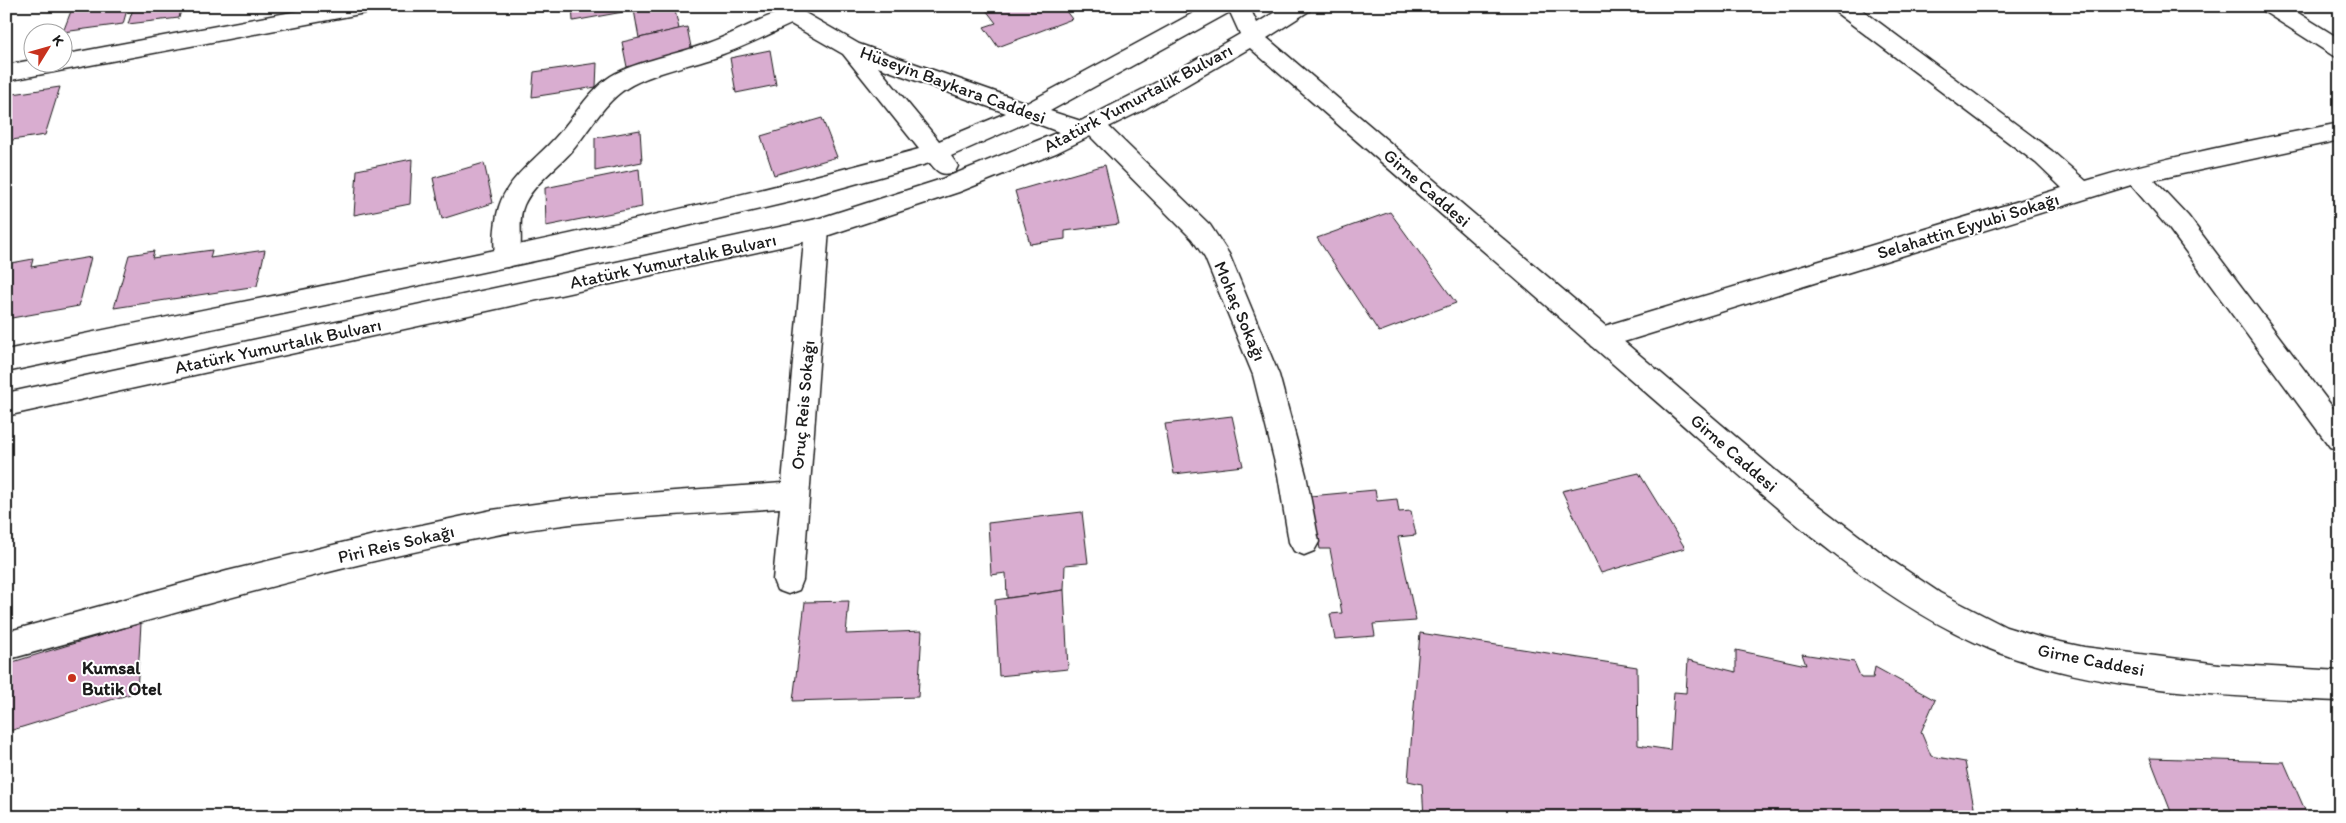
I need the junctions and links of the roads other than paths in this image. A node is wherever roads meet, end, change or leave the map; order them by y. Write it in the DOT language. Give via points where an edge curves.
graph roads {
  1 [pos="365,6"];
  2 [pos="1224,6"];
  3 [pos="1238,6"];
  4 [pos="1301,6"];
  5 [pos="1842,6"];
  6 [pos="2271,6"];
  7 [pos="784,11"];
  8 [pos="263,16"];
  9 [pos="1252,37"];
  10 [pos="851,49"];
  11 [pos="2340,50"];
  12 [pos="6,74"];
  13 [pos="1027,113"];
  14 [pos="1088,128"];
  15 [pos="2340,131"];
  16 [pos="935,153"];
  17 [pos="2136,175"];
  18 [pos="960,183"];
  19 [pos="2082,192"];
  20 [pos="817,229"];
  21 [pos="507,257"];
  22 [pos="1601,338"];
  23 [pos="6,361"];
  24 [pos="6,405"];
  25 [pos="2340,440"];
  26 [pos="795,494"];
  27 [pos="1304,542"];
  28 [pos="788,580"];
  29 [pos="6,646"];
  30 [pos="2340,686"];
  1 -- 8 [label="street"];
  2 -- 13 [label="street"];
  3 -- 9 [label="street, Girne Caddesi"];
  4 -- 9 [label="street, Atatürk Yumurtalık Bulvarı"];
  5 -- 19 [label="street" via="2044,157"];
  6 -- 11 [label="street"];
  7 -- 10 [label="street, Hüseyin Baykara Caddesi"];
  7 -- 21 [label="street" via="717,48 635,76 608,91 513,201"];
  8 -- 12 [label="street"];
  9 -- 14 [label="street, Atatürk Yumurtalık Bulvarı"];
  9 -- 22 [label="street, Girne Caddesi"];
  10 -- 13 [label="street, Hüseyin Baykara Caddesi"];
  10 -- 16 [label="street, Hüseyin Baykara Caddesi"];
  13 -- 14 [label="street, Hüseyin Baykara Caddesi"];
  13 -- 16 [label="street"];
  14 -- 18 [label="street, Atatürk Yumurtalık Bulvarı"];
  14 -- 27 [label="street, Mohaç Sokağı" via="1201,232 1216,254 1266,375 1292,475"];
  15 -- 17 [label="street, Selahattin Eyyubi Sokağı"];
  16 -- 18 [label="street, Hüseyin Baykara Caddesi"];
  16 -- 21 [label="street" via="790,194"];
  17 -- 19 [label="street, Selahattin Eyyubi Sokağı"];
  17 -- 25 [label="street" via="2180,223"];
  18 -- 20 [label="street, Atatürk Yumurtalık Bulvarı"];
  19 -- 22 [label="street, Selahattin Eyyubi Sokağı"];
  20 -- 24 [label="street, Atatürk Yumurtalık Bulvarı"];
  20 -- 26 [label="street, Oruç Reis Sokağı"];
  21 -- 23 [label="street"];
  22 -- 30 [label="street, Girne Caddesi" via="1786,497 1874,566 1926,601 1983,632 2050,655 2104,666 2202,678"];
  26 -- 28 [label="street, Oruç Reis Sokağı"];
  26 -- 29 [label="street, Piri Reis Sokağı" via="579,511 492,523 227,585"];
}
